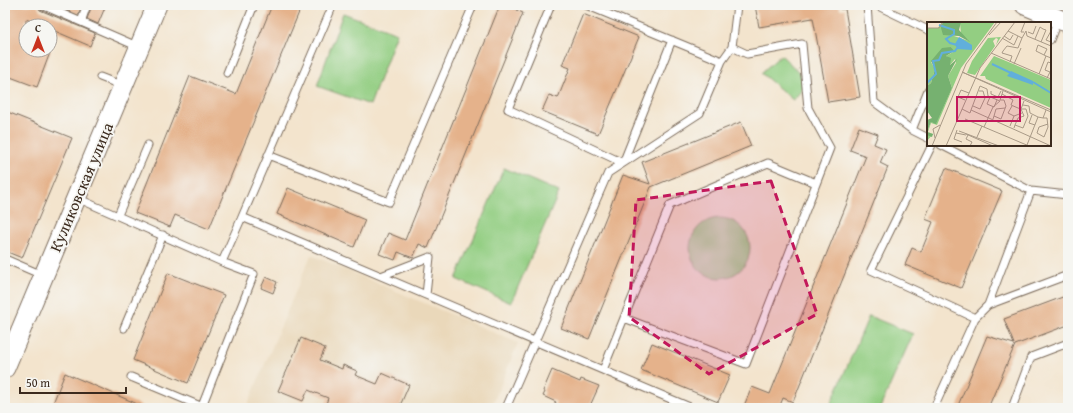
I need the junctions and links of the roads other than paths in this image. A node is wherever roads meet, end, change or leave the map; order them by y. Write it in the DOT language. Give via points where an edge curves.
graph roads {
  1 [pos="87,5"];
  2 [pos="157,5"];
  3 [pos="254,5"];
  4 [pos="334,5"];
  5 [pos="471,5"];
  6 [pos="551,5"];
  7 [pos="586,5"];
  8 [pos="737,5"];
  9 [pos="867,5"];
  10 [pos="876,5"];
  11 [pos="1025,5"];
  12 [pos="46,6"];
  13 [pos="1063,21"];
  14 [pos="81,22"];
  15 [pos="927,30"];
  16 [pos="1051,39"];
  17 [pos="672,40"];
  18 [pos="140,47"];
  19 [pos="732,47"];
  20 [pos="722,61"];
  21 [pos="227,73"];
  22 [pos="100,77"];
  23 [pos="123,86"];
  24 [pos="927,92"];
  25 [pos="912,130"];
  26 [pos="927,138"];
  27 [pos="148,145"];
  28 [pos="932,146"];
  29 [pos="943,146"];
  30 [pos="268,156"];
  31 [pos="623,163"];
  32 [pos="816,183"];
  33 [pos="1032,191"];
  34 [pos="1068,195"];
  35 [pos="77,198"];
  36 [pos="118,215"];
  37 [pos="242,217"];
  38 [pos="163,235"];
  39 [pos="5,259"];
  40 [pos="222,262"];
  41 [pos="1068,275"];
  42 [pos="44,276"];
  43 [pos="381,276"];
  44 [pos="426,295"];
  45 [pos="988,305"];
  46 [pos="624,318"];
  47 [pos="975,318"];
  48 [pos="124,328"];
  49 [pos="535,340"];
  50 [pos="1068,343"];
  51 [pos="5,368"];
  52 [pos="603,370"];
  53 [pos="132,377"];
  54 [pos="204,407"];
  55 [pos="506,408"];
  56 [pos="692,408"];
  57 [pos="934,408"];
  58 [pos="1012,408"];
  1 -- 14 [label="lane"];
  2 -- 18 [label="street, Куликовская улица"];
  3 -- 21 [label="lane"];
  4 -- 30 [label="lane"];
  5 -- 30 [label="lane" via="472,8 389,202"];
  6 -- 31 [label="lane" via="508,109"];
  7 -- 17 [label="lane"];
  8 -- 19 [label="lane"];
  9 -- 25 [label="lane" via="874,102"];
  10 -- 15 [label="lane"];
  11 -- 13 [label="street"];
  12 -- 14 [label="lane"];
  13 -- 16 [label="lane"];
  14 -- 18 [label="lane"];
  17 -- 20 [label="lane"];
  17 -- 31 [label="lane"];
  18 -- 23 [label="street, Куликовская улица"];
  19 -- 20 [label="lane"];
  19 -- 32 [label="lane" via="747,54 802,44 808,108 830,148"];
  20 -- 31 [label="lane" via="700,113"];
  22 -- 23 [label="lane"];
  23 -- 35 [label="street, Куликовская улица"];
  24 -- 25 [label="lane"];
  25 -- 26 [label="lane"];
  27 -- 36 [label="lane"];
  28 -- 47 [label="lane" via="871,270"];
  29 -- 33 [label="lane"];
  30 -- 37 [label="lane"];
  31 -- 49 [label="lane" via="608,173"];
  32 -- 46 [label="lane" via="768,163 670,205"];
  32 -- 46 [label="lane" via="746,364"];
  33 -- 34 [label="lane"];
  33 -- 45 [label="lane"];
  35 -- 36 [label="lane"];
  35 -- 42 [label="street, Куликовская улица"];
  36 -- 38 [label="lane"];
  37 -- 40 [label="lane"];
  37 -- 43 [label="lane"];
  38 -- 40 [label="lane"];
  38 -- 48 [label="lane"];
  39 -- 42 [label="lane"];
  40 -- 54 [label="lane" via="254,274"];
  41 -- 45 [label="lane"];
  42 -- 51 [label="street, Куликовская улица"];
  43 -- 44 [label="lane"];
  43 -- 44 [label="lane" via="430,257"];
  44 -- 49 [label="lane"];
  45 -- 47 [label="lane"];
  46 -- 52 [label="lane"];
  47 -- 57 [label="lane"];
  49 -- 52 [label="lane"];
  49 -- 55 [label="lane"];
  50 -- 58 [label="lane" via="1031,357"];
  52 -- 56 [label="lane"];
  53 -- 54 [label="lane"];
}
